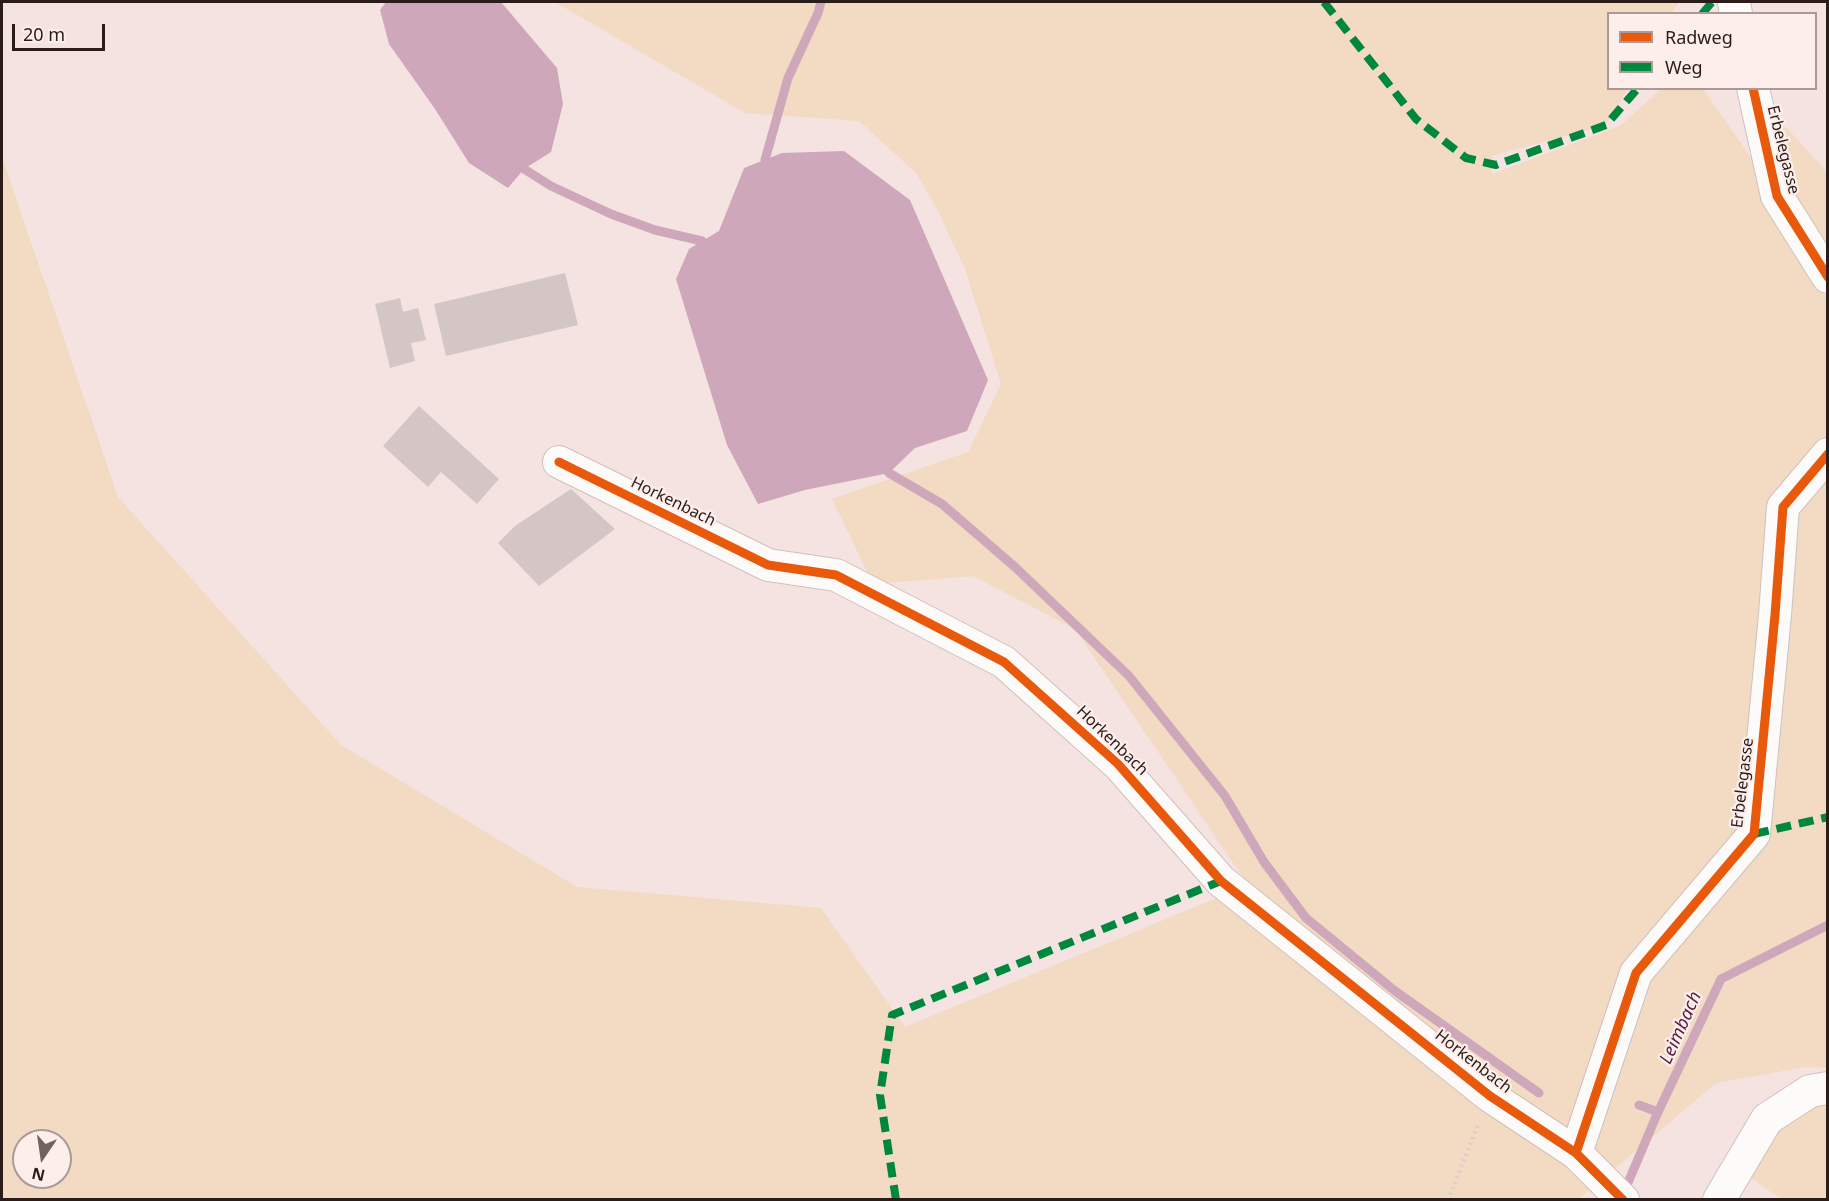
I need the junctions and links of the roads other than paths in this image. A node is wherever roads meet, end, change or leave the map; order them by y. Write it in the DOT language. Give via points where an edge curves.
graph roads {
  1 [pos="1753,90"];
  2 [pos="1827,277"];
  3 [pos="1827,454"];
  4 [pos="559,462"];
  5 [pos="1827,1088"];
  6 [pos="1576,1153"];
  7 [pos="1623,1200"];
  8 [pos="1719,1200"];
  1 -- 2 [label="street, Erbelegasse" via="1777,196"];
  3 -- 6 [label="street, Erbelegasse" via="1783,507 1754,834 1636,973"];
  4 -- 6 [label="street, Horkenbach" via="768,566 836,575 1004,662 1118,764 1221,881 1490,1096"];
  5 -- 8 [label="street" via="1810,1091 1767,1119"];
  6 -- 7 [label="street, Horkenbach"];
}
